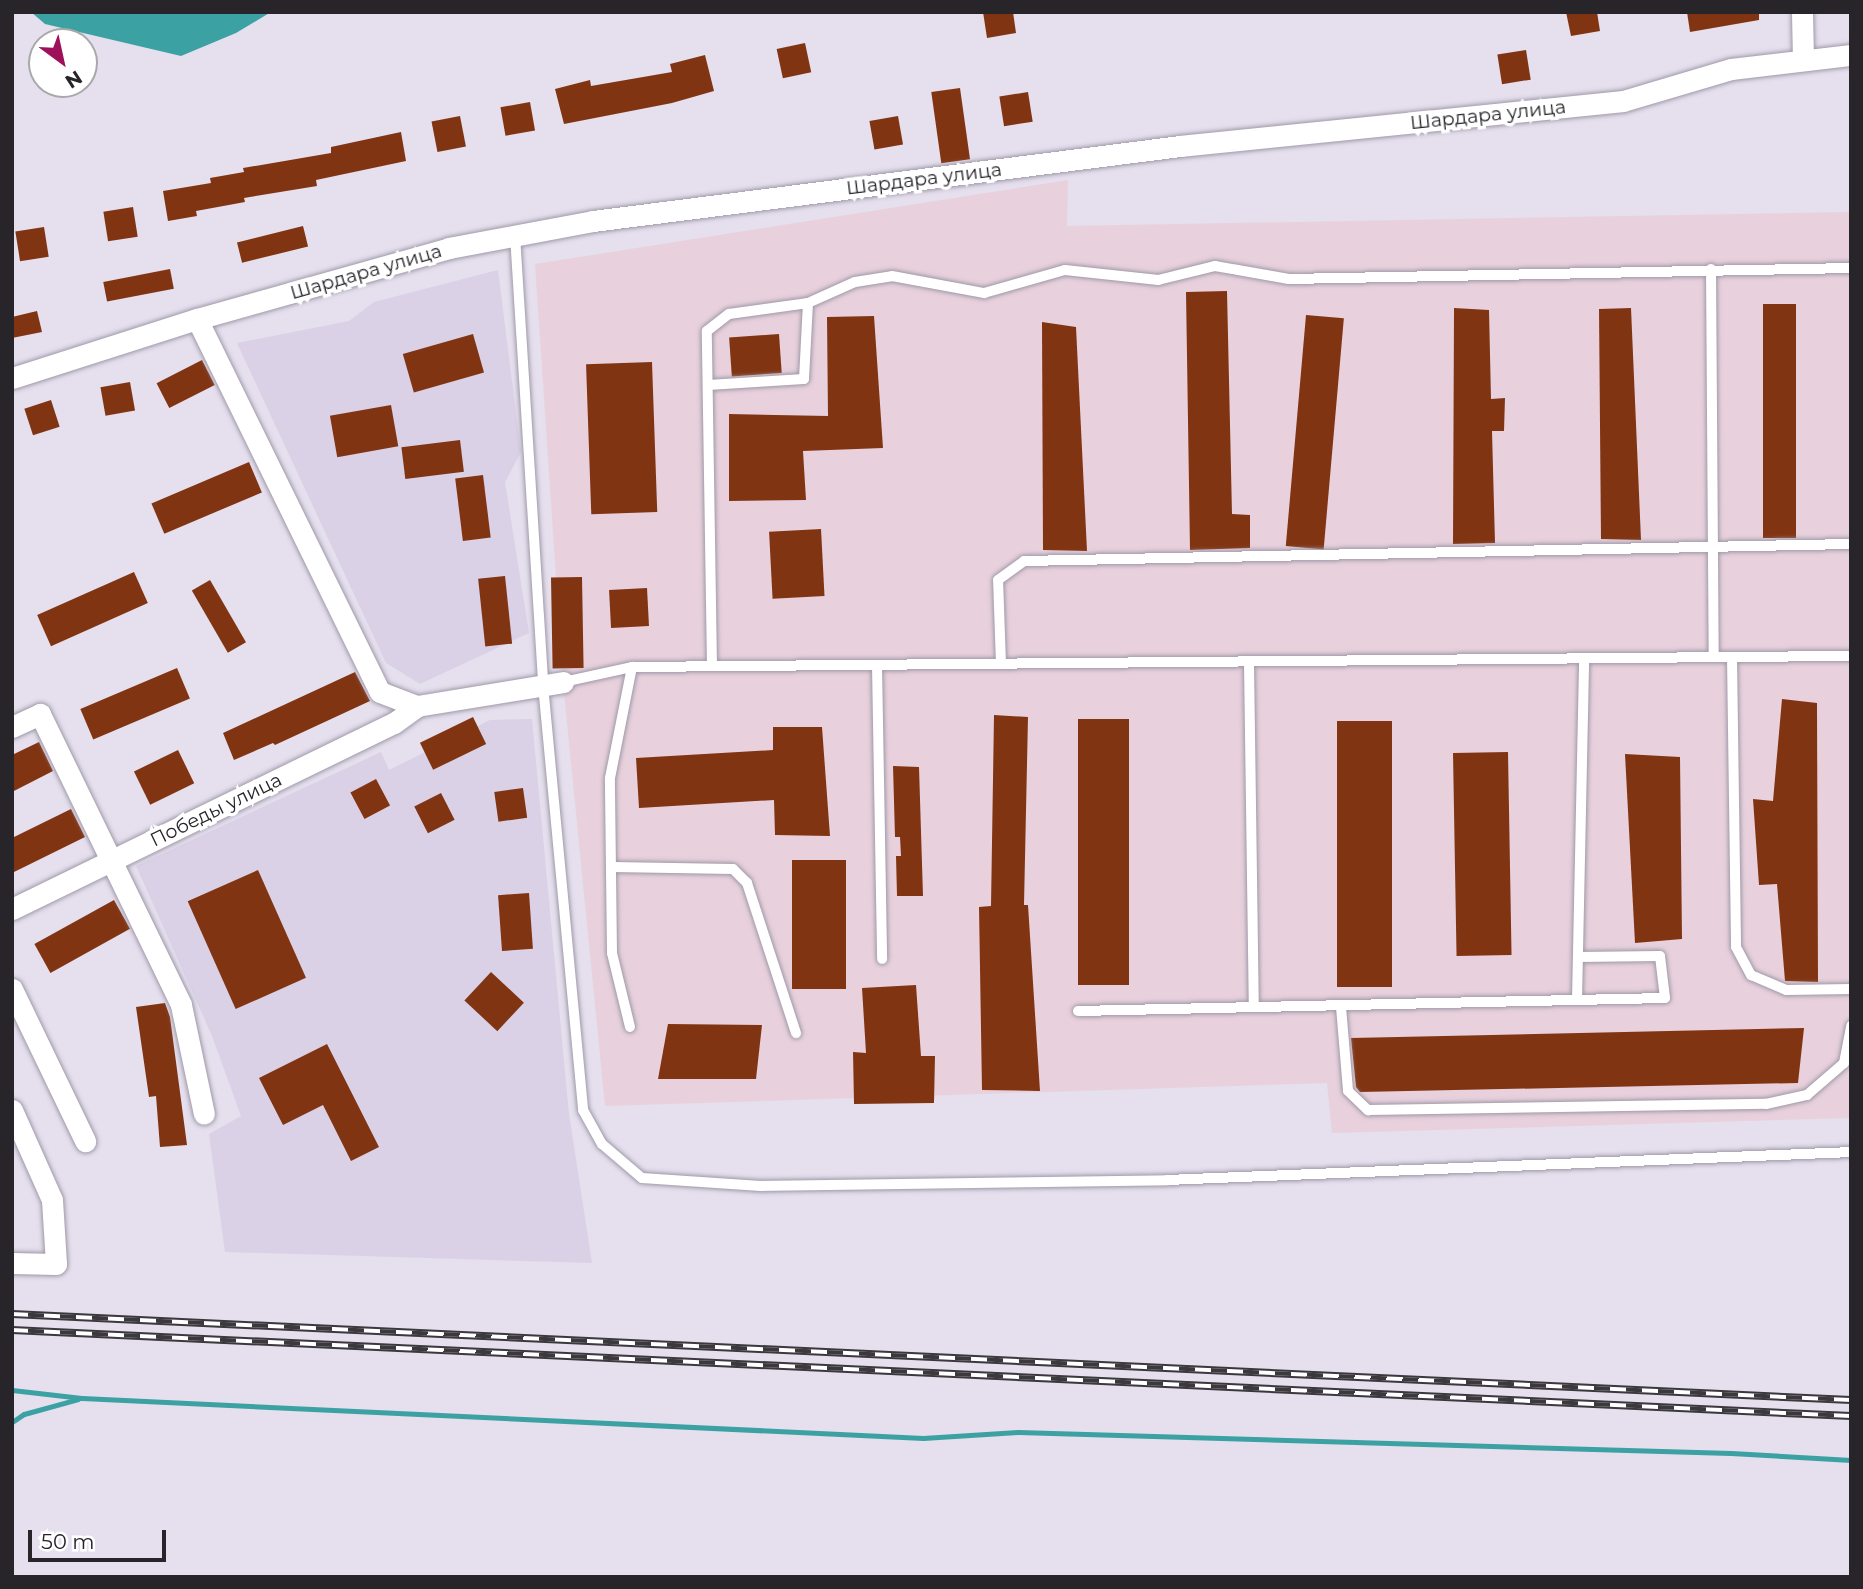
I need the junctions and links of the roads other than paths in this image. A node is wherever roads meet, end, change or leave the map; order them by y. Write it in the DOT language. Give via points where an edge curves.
graph roads {
  1 [pos="1802,12"];
  2 [pos="1851,55"];
  3 [pos="1803,60"];
  4 [pos="515,235"];
  5 [pos="1851,268"];
  6 [pos="1711,270"];
  7 [pos="808,303"];
  8 [pos="197,319"];
  9 [pos="12,378"];
  10 [pos="708,385"];
  11 [pos="1851,544"];
  12 [pos="1713,547"];
  13 [pos="1851,656"];
  14 [pos="1714,657"];
  15 [pos="1732,657"];
  16 [pos="1584,659"];
  17 [pos="1249,662"];
  18 [pos="1000,664"];
  19 [pos="877,665"];
  20 [pos="712,666"];
  21 [pos="632,667"];
  22 [pos="553,683"];
  23 [pos="416,706"];
  24 [pos="12,727"];
  25 [pos="112,861"];
  26 [pos="612,867"];
  27 [pos="12,909"];
  28 [pos="1578,957"];
  29 [pos="882,959"];
  30 [pos="1851,989"];
  31 [pos="1577,1000"];
  32 [pos="15,1002"];
  33 [pos="1254,1005"];
  34 [pos="1341,1007"];
  35 [pos="1078,1011"];
  36 [pos="1851,1026"];
  37 [pos="630,1027"];
  38 [pos="796,1032"];
  39 [pos="12,1110"];
  40 [pos="204,1114"];
  41 [pos="85,1141"];
  42 [pos="1851,1152"];
  43 [pos="12,1263"];
  1 -- 3 [label="street"];
  2 -- 3 [label="street, Шардара улица"];
  3 -- 4 [label="street, Шардара улица" via="1731,69 1623,101 1180,146 593,221"];
  4 -- 8 [label="street, Шардара улица" via="449,248"];
  4 -- 22 [label="lane"];
  5 -- 6 [label="lane"];
  6 -- 7 [label="lane" via="1289,279 1215,266 1158,280 1065,270 984,292 892,276 855,282"];
  6 -- 12 [label="lane"];
  7 -- 10 [label="lane" via="729,314 707,331"];
  7 -- 10 [label="lane" via="804,379"];
  8 -- 9 [label="street, Шардара улица"];
  8 -- 23 [label="street" via="380,692"];
  10 -- 20 [label="lane"];
  11 -- 12 [label="lane"];
  12 -- 14 [label="lane"];
  12 -- 18 [label="lane" via="1024,561 998,580"];
  13 -- 15 [label="lane"];
  14 -- 15 [label="lane"];
  14 -- 16 [label="lane"];
  15 -- 30 [label="lane" via="1735,947 1751,975 1786,990"];
  16 -- 17 [label="lane"];
  16 -- 28 [label="lane"];
  17 -- 18 [label="lane"];
  17 -- 33 [label="lane"];
  18 -- 19 [label="lane"];
  19 -- 20 [label="lane"];
  19 -- 29 [label="lane"];
  20 -- 21 [label="lane"];
  21 -- 22 [label="lane"];
  21 -- 26 [label="lane" via="610,778"];
  22 -- 23 [label="street"];
  22 -- 42 [label="lane" via="583,1110 602,1143 642,1178 761,1186 1154,1180"];
  23 -- 25 [label="street, Победы улица" via="394,723"];
  24 -- 25 [label="street" via="40,714"];
  25 -- 27 [label="street, Победы улица"];
  25 -- 40 [label="street" via="181,1005"];
  26 -- 37 [label="lane" via="612,953"];
  26 -- 38 [label="lane" via="733,869 747,883"];
  28 -- 31 [label="lane"];
  28 -- 31 [label="lane" via="1660,956 1665,998"];
  31 -- 34 [label="lane"];
  32 -- 41 [label="street"];
  33 -- 34 [label="lane"];
  33 -- 35 [label="lane"];
  34 -- 36 [label="lane" via="1348,1091 1368,1110 1766,1104 1807,1096 1844,1063"];
  39 -- 43 [label="street" via="52,1200 56,1264"];
}
